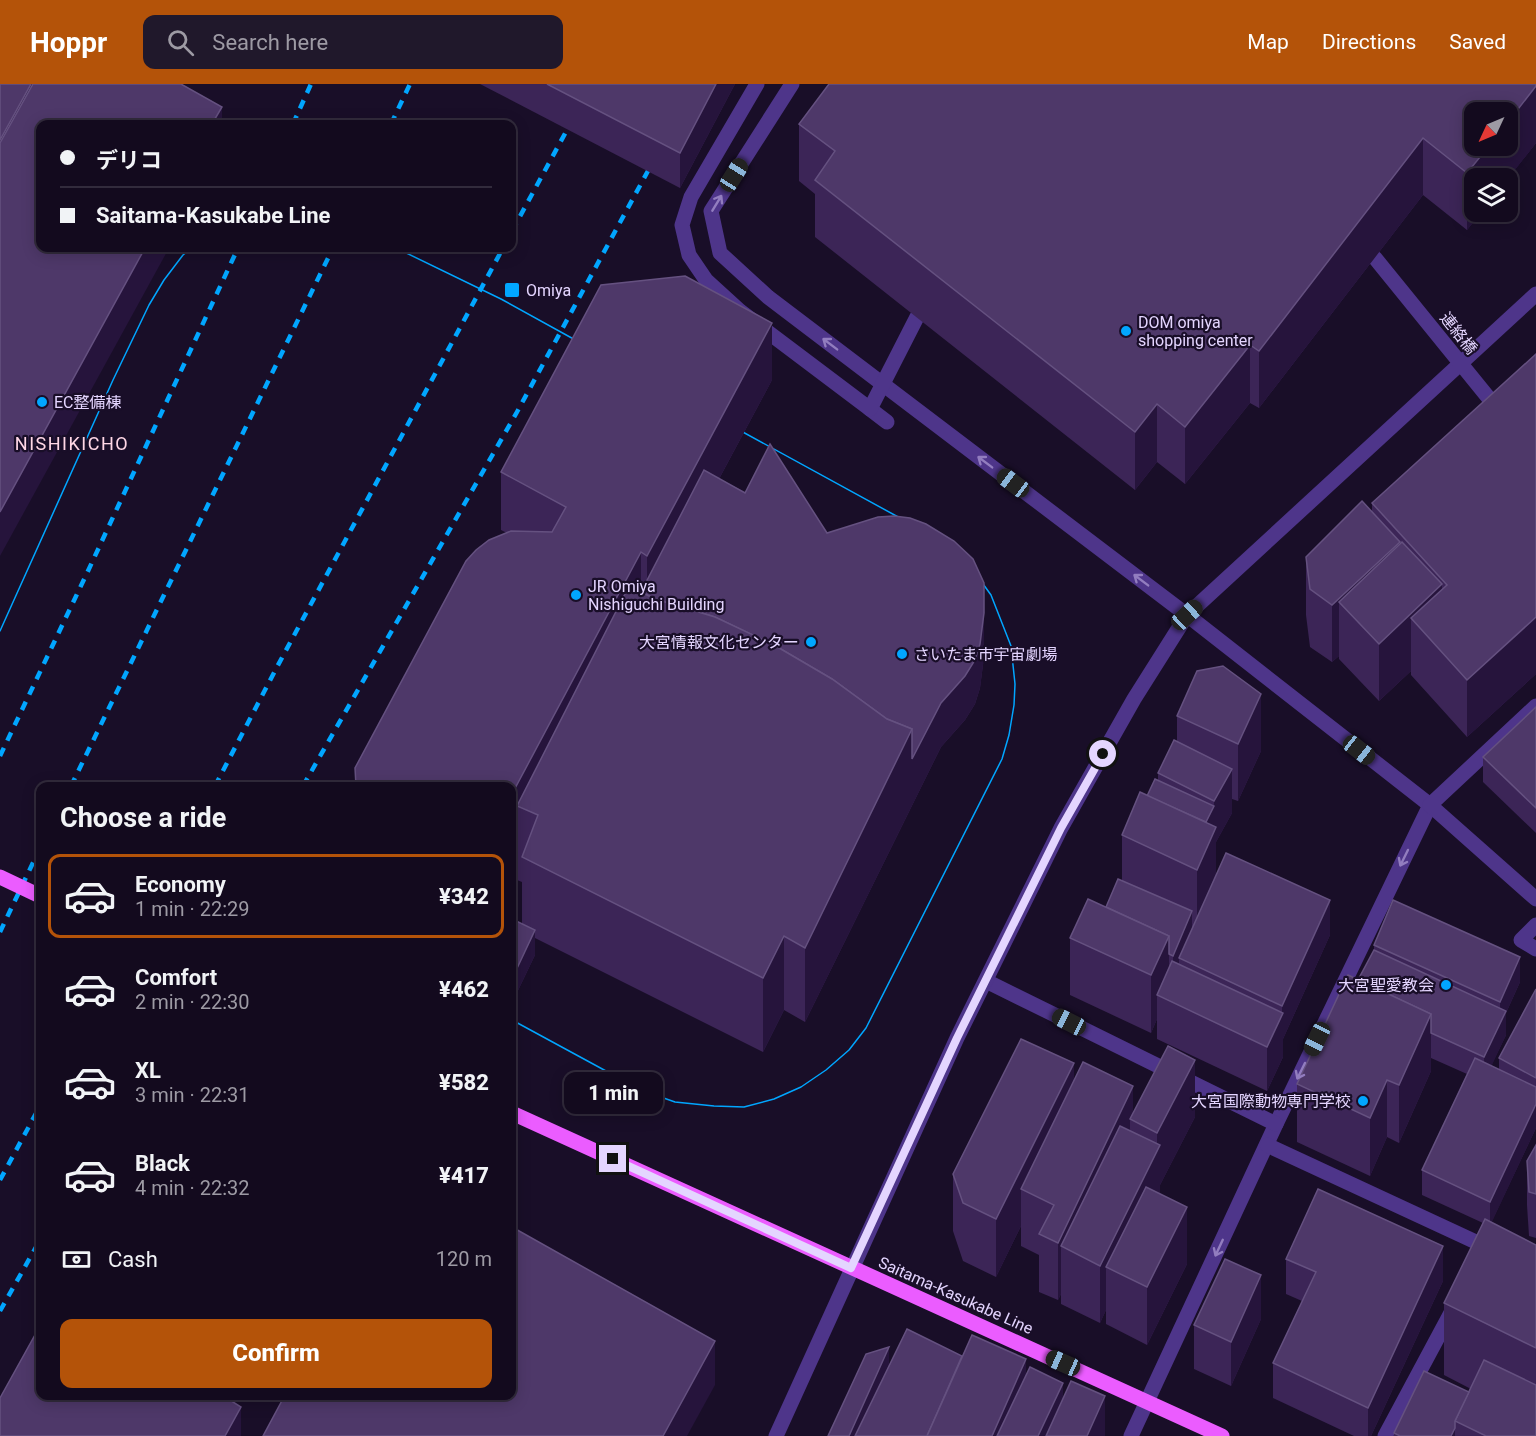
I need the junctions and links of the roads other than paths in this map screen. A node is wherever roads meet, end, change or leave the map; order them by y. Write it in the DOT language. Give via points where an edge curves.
graph roads {
  1 [pos="757,84"];
  2 [pos="792,84"];
  3 [pos="1375,258"];
  4 [pos="1536,294"];
  5 [pos="917,317"];
  6 [pos="870,409"];
  7 [pos="887,422"];
  8 [pos="1508,422"];
  9 [pos="1187,615"];
  10 [pos="1536,706"];
  11 [pos="1430,805"];
  12 [pos="0,877"];
  13 [pos="36,894"];
  14 [pos="1536,899"];
  15 [pos="1536,925"];
  16 [pos="1536,949"];
  17 [pos="986,981"];
  18 [pos="516,1115"];
  19 [pos="1276,1124"];
  20 [pos="1267,1145"];
  21 [pos="1506,1254"];
  22 [pos="851,1268"];
  23 [pos="1458,1299"];
  24 [pos="1147,1401"];
  25 [pos="776,1436"];
  26 [pos="1131,1436"];
  27 [pos="1222,1436"];
  28 [pos="1385,1436"];
  1 -- 6 [label="street, bridge" via="691,197 682,225 689,255 706,280 740,311"];
  9 -- 2 [label="street, one-way" via="768,297 720,253 711,211"];
  3 -- 8 [label="street, 連絡橋, bridge"];
  4 -- 9 [label="street"];
  5 -- 6 [label="street, bridge"];
  6 -- 7 [label="street"];
  9 -- 11 [label="street"];
  9 -- 17 [label="street" via="1061,828"];
  10 -- 11 [label="street"];
  11 -- 14 [label="street"];
  11 -- 19 [label="street, one-way"];
  12 -- 13 [label="main road, bridge"];
  15 -- 16 [label="street" via="1521,940"];
  17 -- 19 [label="street"];
  17 -- 22 [label="street"];
  18 -- 22 [label="main road, Saitama-Kasukabe Line"];
  19 -- 20 [label="street"];
  20 -- 21 [label="street" via="1483,1252"];
  20 -- 24 [label="street, one-way"];
  22 -- 24 [label="main road, Saitama-Kasukabe Line"];
  22 -- 25 [label="street"];
  23 -- 28 [label="street"];
  24 -- 26 [label="street"];
  24 -- 27 [label="main road, Saitama-Kasukabe Line"];
}
